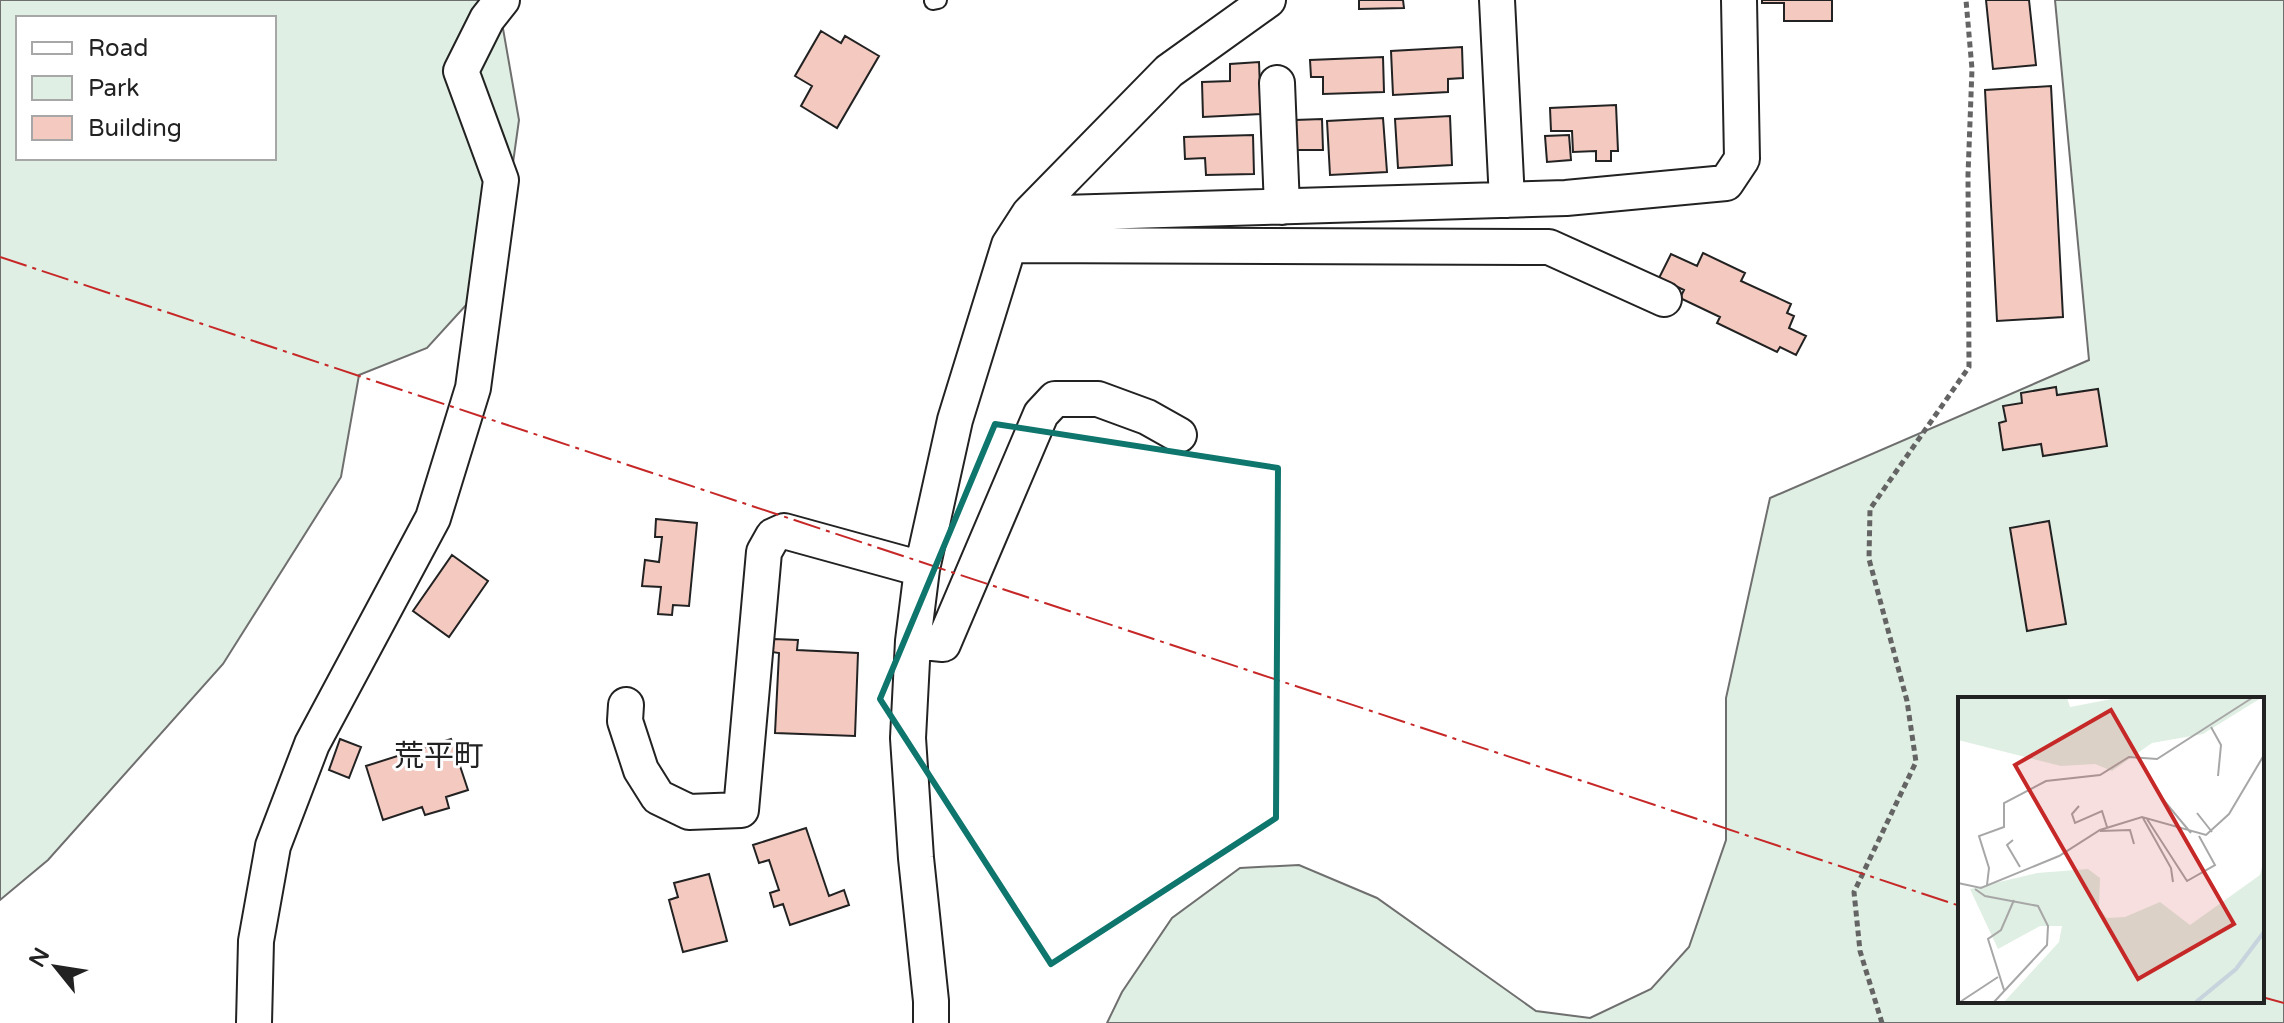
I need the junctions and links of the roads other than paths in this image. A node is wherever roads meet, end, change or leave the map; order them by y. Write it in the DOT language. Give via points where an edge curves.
graph roads {
  1 [pos="502,0"];
  2 [pos="1268,0"];
  3 [pos="1497,0"];
  4 [pos="1739,0"];
  5 [pos="1277,83"];
  6 [pos="1507,200"];
  7 [pos="1282,207"];
  8 [pos="1029,214"];
  9 [pos="1009,245"];
  10 [pos="1664,299"];
  11 [pos="1179,435"];
  12 [pos="922,569"];
  13 [pos="913,641"];
  14 [pos="626,705"];
  15 [pos="254,1023"];
  16 [pos="931,1023"];
  1 -- 15 [label="street" via="461,71 501,180 473,388 433,518 312,744 273,846 256,941"];
  2 -- 8 [label="street" via="1169,71"];
  3 -- 6 [label="street"];
  4 -- 6 [label="street" via="1742,159 1726,183"];
  5 -- 7 [label="street"];
  6 -- 7 [label="street"];
  7 -- 8 [label="street"];
  8 -- 9 [label="street"];
  9 -- 10 [label="street" via="1549,247"];
  9 -- 12 [label="street" via="955,420"];
  11 -- 13 [label="street" via="1098,399 1055,399 1041,414 943,644"];
  12 -- 13 [label="street"];
  12 -- 14 [label="street" via="784,531 773,536 764,552 741,810 689,812 658,797 641,770 625,721"];
  13 -- 16 [label="street" via="908,738"];
}
